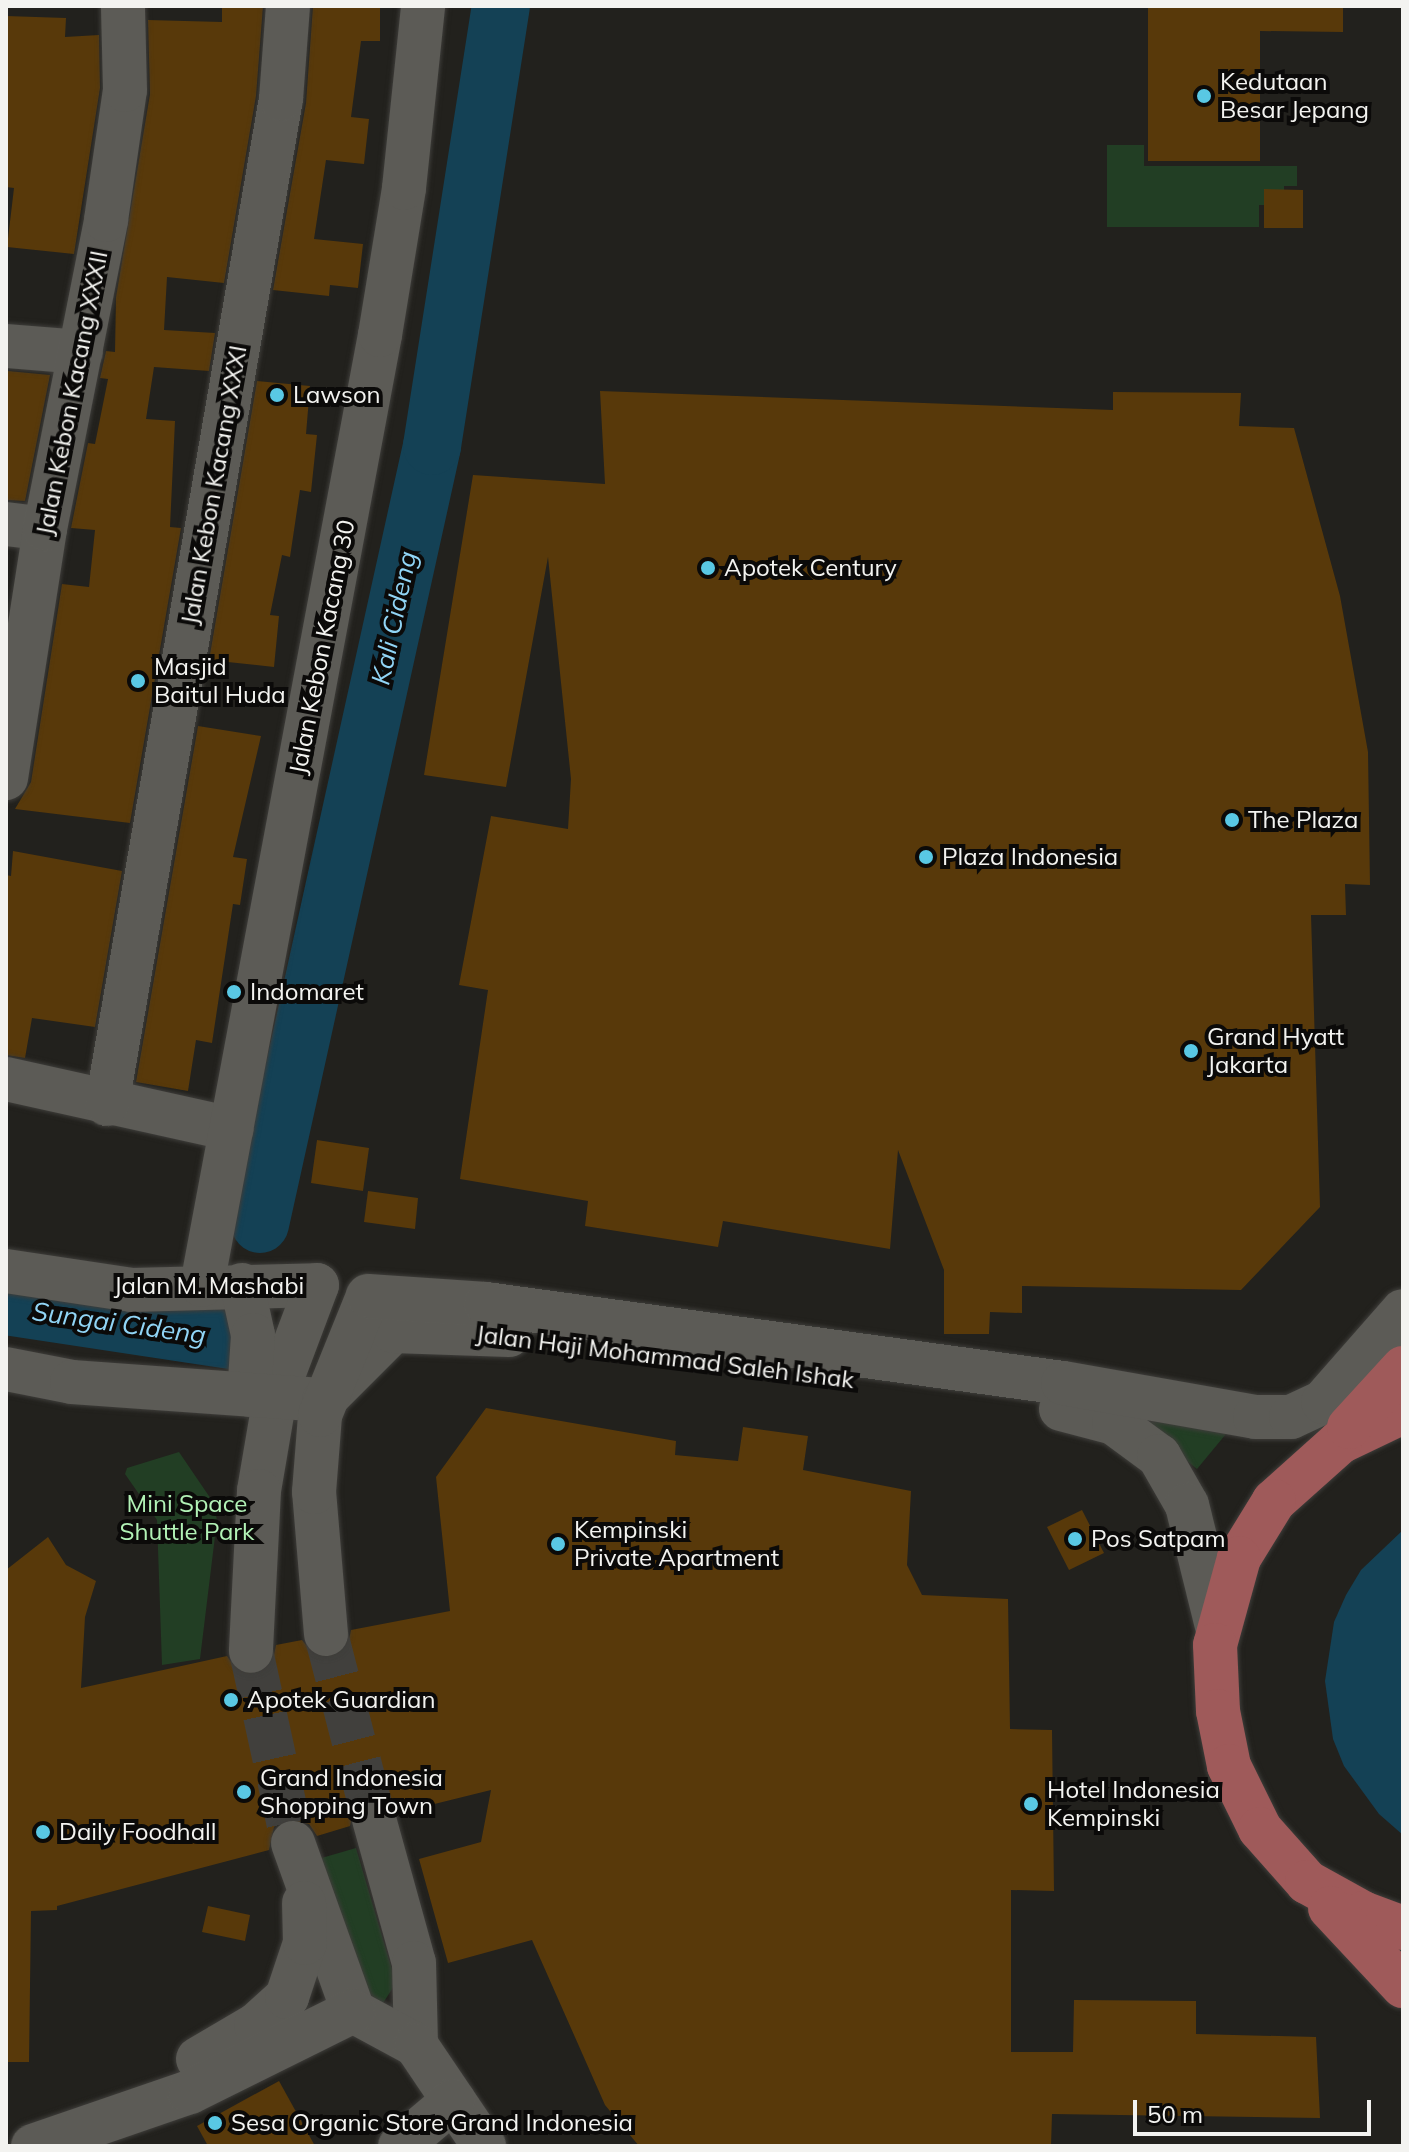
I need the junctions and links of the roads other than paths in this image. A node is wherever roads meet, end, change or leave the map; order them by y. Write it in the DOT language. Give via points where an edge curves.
graph roads {
  1 [pos="123,6"];
  2 [pos="288,6"];
  3 [pos="423,6"];
  4 [pos="6,346"];
  5 [pos="81,352"];
  6 [pos="26,526"];
  7 [pos="11,711"];
  8 [pos="6,778"];
  9 [pos="6,1079"];
  10 [pos="107,1104"];
  11 [pos="232,1129"];
  12 [pos="6,1271"];
  13 [pos="222,1285"];
  14 [pos="1403,1311"];
  15 [pos="1403,1368"];
  16 [pos="6,1369"];
  17 [pos="262,1396"];
  18 [pos="324,1400"];
  19 [pos="1403,1412"];
  20 [pos="1322,1455"];
  21 [pos="1217,1626"];
  22 [pos="326,1634"];
  23 [pos="251,1651"];
  24 [pos="374,1819"];
  25 [pos="1307,1882"];
  26 [pos="1403,1928"];
  27 [pos="1349,1929"];
  28 [pos="1403,1986"];
  29 [pos="353,2011"];
  30 [pos="1403,2013"];
  31 [pos="416,2045"];
  32 [pos="453,2101"];
  33 [pos="145,2104"];
  34 [pos="33,2146"];
  35 [pos="400,2146"];
  36 [pos="484,2146"];
  1 -- 5 [label="street, Jalan Kebon Kacang XXXII" via="125,90"];
  2 -- 10 [label="street, Jalan Kebon Kacang XXXI" via="281,99"];
  3 -- 11 [label="street, Jalan Kebon Kacang 30" via="404,188 380,335"];
  4 -- 5 [label="street"];
  5 -- 6 [label="street, Jalan Kebon Kacang XXXII"];
  6 -- 7 [label="street, Jalan Kebon Kacang XXXII"];
  7 -- 8 [label="street, Jalan Kebon Kacang XXXII"];
  9 -- 10 [label="street"];
  10 -- 11 [label="street"];
  11 -- 13 [label="street, Jalan Kebon Kacang 30"];
  12 -- 13 [label="street, Jalan M. Mashabi" via="131,1290"];
  13 -- 17 [label="street" via="253,1335"];
  13 -- 17 [label="street, Jalan M. Mashabi" via="317,1285"];
  14 -- 18 [label="street, Jalan Haji Mohammad Saleh Ishak" via="1323,1402 1291,1417 1228,1415 1063,1383 486,1304 376,1295 363,1301"];
  15 -- 20 [label="main road"];
  16 -- 17 [label="street" via="72,1382"];
  17 -- 18 [label="street"];
  17 -- 23 [label="street"];
  18 -- 21 [label="street, Jalan Haji Mohammad Saleh Ishak" via="398,1330 591,1343 1102,1418 1159,1456 1187,1505"];
  18 -- 22 [label="street" via="314,1492"];
  19 -- 20 [label="main road"];
  20 -- 21 [label="main road" via="1255,1528 1239,1558"];
  21 -- 25 [label="main road" via="1218,1711 1229,1766 1260,1829"];
  24 -- 31 [label="street" via="414,1963"];
  25 -- 26 [label="main road"];
  25 -- 27 [label="main road"];
  27 -- 28 [label="main road"];
  27 -- 30 [label="street"];
  29 -- 31 [label="street"];
  29 -- 33 [label="street" via="190,2092"];
  29 -- 33 [label="street" via="298,1858 305,1943 296,1985 256,2025 191,2063"];
  31 -- 32 [label="street"];
  32 -- 35 [label="street"];
  32 -- 36 [label="street"];
  33 -- 34 [label="street"];
}
